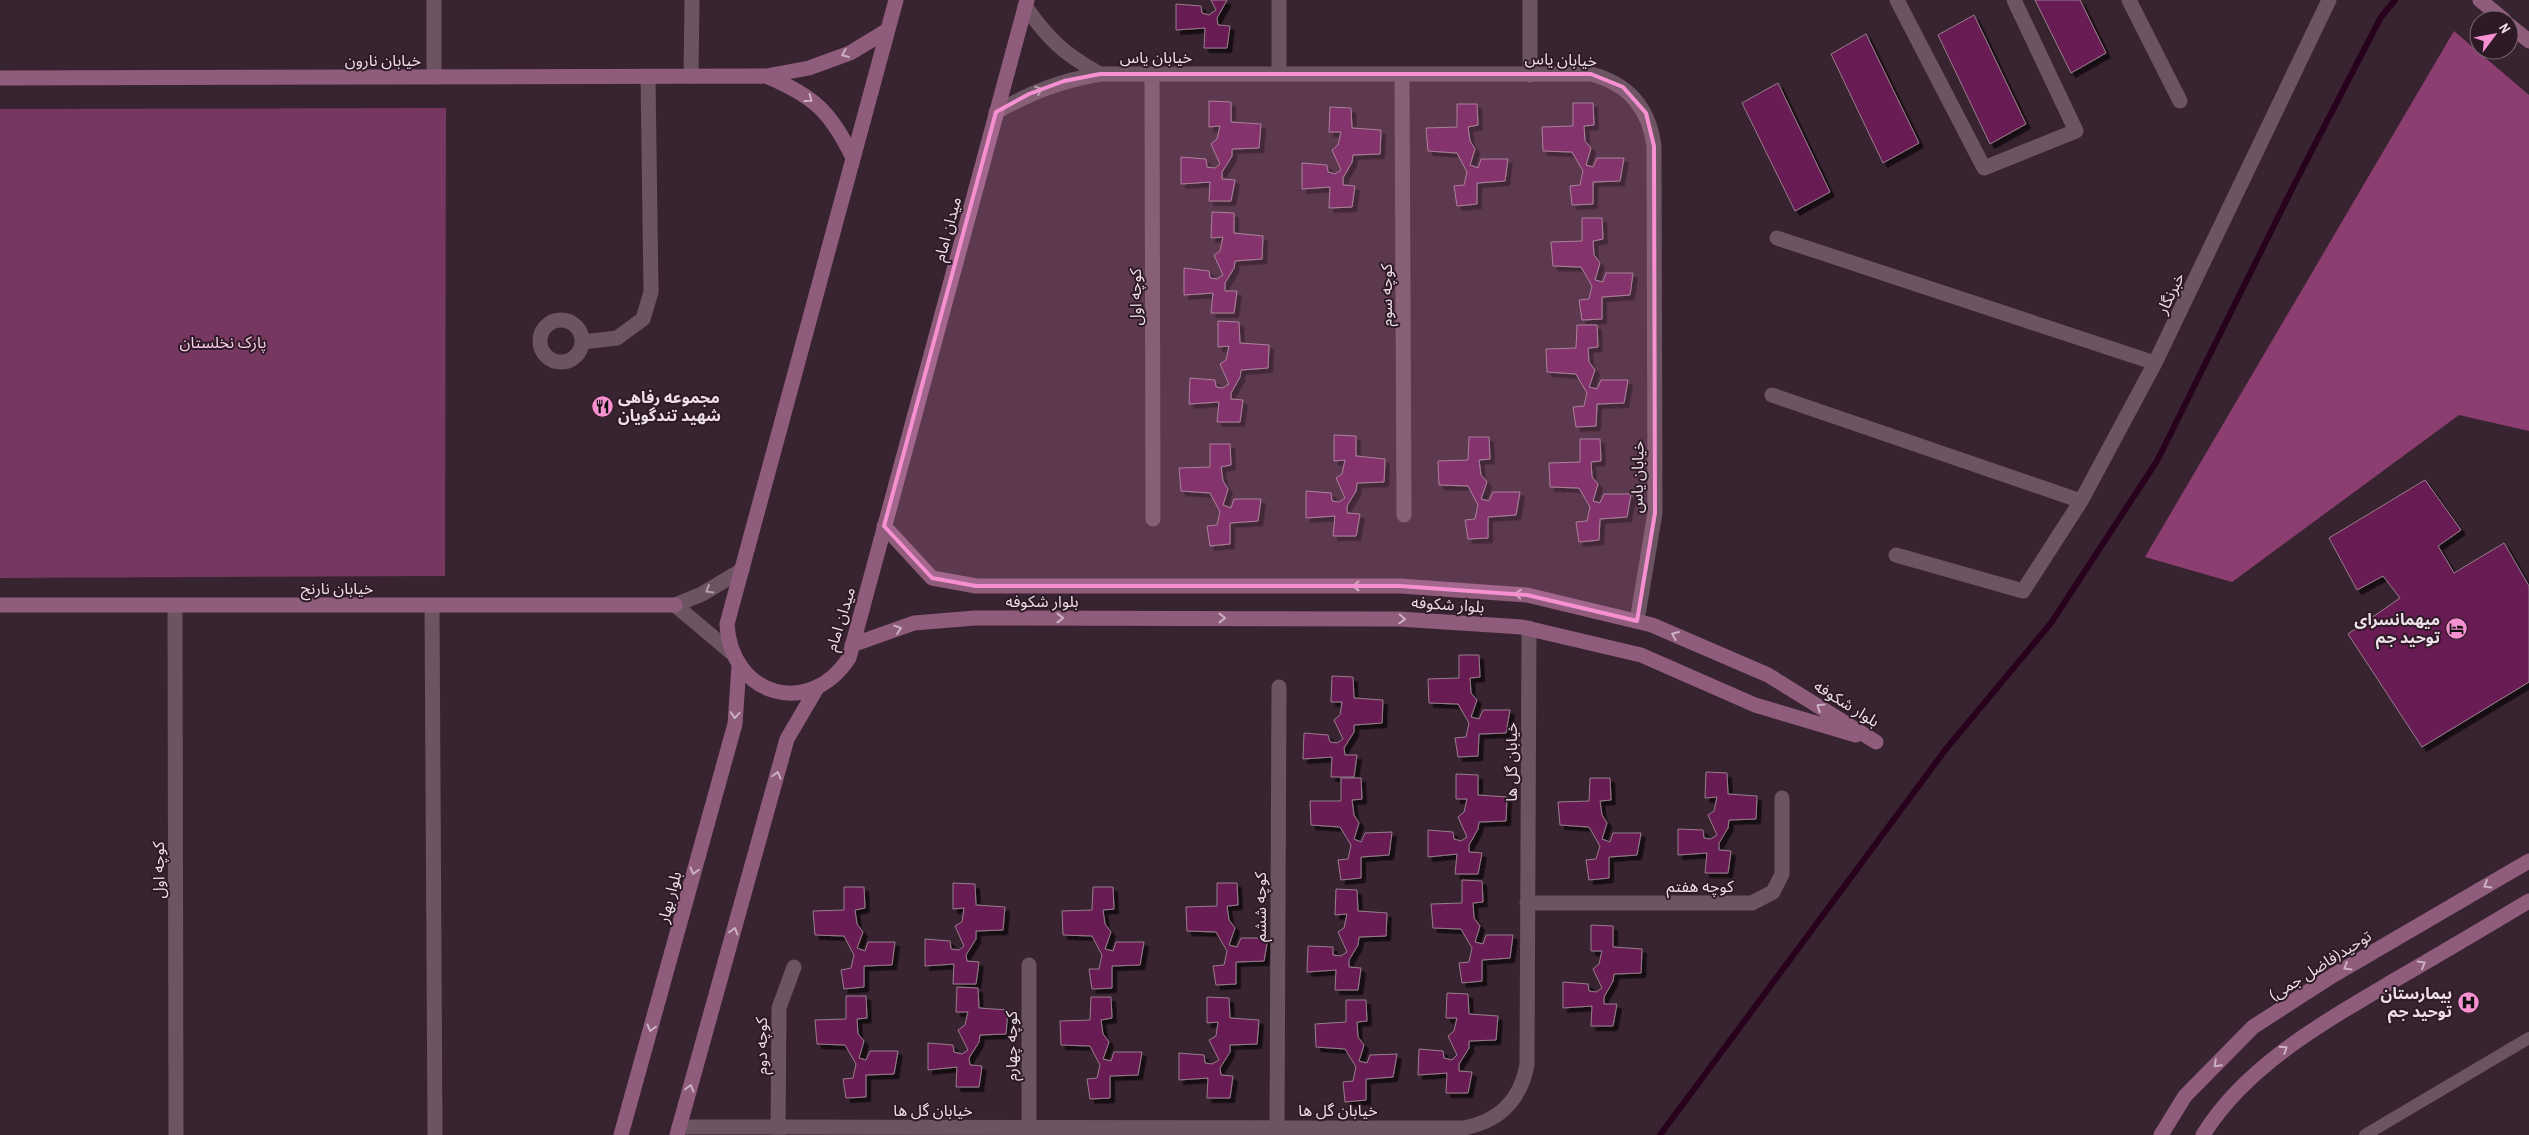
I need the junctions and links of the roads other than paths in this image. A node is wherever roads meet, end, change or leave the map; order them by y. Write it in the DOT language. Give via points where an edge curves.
graph roads {
  1 [pos="434,0"];
  2 [pos="692,0"];
  3 [pos="896,0"];
  4 [pos="1279,0"];
  5 [pos="1530,0"];
  6 [pos="1897,0"];
  7 [pos="2014,0"];
  8 [pos="2129,0"];
  9 [pos="2329,0"];
  10 [pos="2480,0"];
  11 [pos="1026,3"];
  12 [pos="2492,10"];
  13 [pos="888,30"];
  14 [pos="2519,32"];
  15 [pos="2529,41"];
  16 [pos="1279,70"];
  17 [pos="1100,74"];
  18 [pos="1152,74"];
  19 [pos="1402,74"];
  20 [pos="1530,75"];
  21 [pos="648,76"];
  22 [pos="691,76"];
  23 [pos="766,76"];
  24 [pos="434,77"];
  25 [pos="0,78"];
  26 [pos="2180,101"];
  27 [pos="996,112"];
  28 [pos="853,158"];
  29 [pos="1777,238"];
  30 [pos="582,342"];
  31 [pos="2156,363"];
  32 [pos="1772,395"];
  33 [pos="2081,501"];
  34 [pos="1404,515"];
  35 [pos="1153,519"];
  36 [pos="884,526"];
  37 [pos="1896,555"];
  38 [pos="742,570"];
  39 [pos="175,605"];
  40 [pos="432,605"];
  41 [pos="675,605"];
  42 [pos="0,606"];
  43 [pos="1637,621"];
  44 [pos="1529,628"];
  45 [pos="852,645"];
  46 [pos="735,660"];
  47 [pos="1279,687"];
  48 [pos="817,688"];
  49 [pos="1782,798"];
  50 [pos="2529,860"];
  51 [pos="2529,902"];
  52 [pos="1527,903"];
  53 [pos="1029,965"];
  54 [pos="794,967"];
  55 [pos="2529,1038"];
  56 [pos="678,1131"];
  57 [pos="778,1131"];
  58 [pos="1028,1131"];
  59 [pos="1277,1131"];
  60 [pos="176,1135"];
  61 [pos="435,1135"];
  62 [pos="621,1135"];
  63 [pos="2161,1135"];
  64 [pos="2203,1135"];
  65 [pos="2365,1135"];
  1 -- 24 [label="street"];
  2 -- 22 [label="street"];
  3 -- 13 [label="street"];
  4 -- 16 [label="street"];
  5 -- 20 [label="street"];
  6 -- 7 [label="street" via="1984,168 2076,131"];
  8 -- 26 [label="street"];
  9 -- 31 [label="street, خبرنگار"];
  10 -- 12 [label="street"];
  11 -- 17 [label="street" via="1051,40 1071,57"];
  11 -- 27 [label="street, میدان امام"];
  13 -- 23 [label="street, one-way" via="850,52 818,65"];
  13 -- 28 [label="street"];
  14 -- 15 [label="street"];
  16 -- 18 [label="street, خیابان یاس"];
  16 -- 19 [label="street, خیابان یاس"];
  17 -- 18 [label="street, خیابان یاس"];
  27 -- 17 [label="street, خیابان یاس, one-way" via="1029,94 1064,81"];
  18 -- 35 [label="street, کوچه اول"];
  19 -- 20 [label="street, خیابان یاس"];
  19 -- 34 [label="street, کوچه سوم"];
  20 -- 43 [label="street, خیابان یاس" via="1591,74 1608,78 1636,98 1652,129 1655,513"];
  21 -- 22 [label="street, خیابان نارون"];
  21 -- 24 [label="street, خیابان نارون"];
  21 -- 30 [label="street" via="651,292 644,320 617,338"];
  22 -- 23 [label="street, خیابان نارون"];
  23 -- 28 [label="street, one-way" via="795,88 820,106 840,130"];
  24 -- 25 [label="street, خیابان نارون"];
  27 -- 36 [label="street, میدان امام"];
  28 -- 38 [label="street"];
  29 -- 31 [label="street"];
  31 -- 33 [label="street, خبرنگار"];
  32 -- 33 [label="street"];
  33 -- 37 [label="street, خبرنگار" via="2023,591"];
  43 -- 36 [label="street, بلوار شکوفه, one-way" via="1527,595 1400,586 976,586 932,578"];
  36 -- 45 [label="street, میدان امام"];
  38 -- 41 [label="street, one-way" via="702,594"];
  38 -- 46 [label="street" via="727,624"];
  39 -- 40 [label="street, خیابان نارنج"];
  39 -- 42 [label="street, خیابان نارنج"];
  39 -- 60 [label="street, کوچه اول"];
  40 -- 41 [label="street, خیابان نارنج"];
  40 -- 61 [label="street"];
  41 -- 46 [label="street"];
  44 -- 43 [label="street, بلوار شکوفه, one-way" via="1641,655 1755,705 1876,742 1768,675"];
  45 -- 44 [label="street, بلوار شکوفه, one-way" via="914,623 974,618 1399,619"];
  44 -- 52 [label="street, خیابان گل ها"];
  45 -- 48 [label="street, میدان امام" via="849,658 840,670"];
  46 -- 48 [label="street, میدان امام" via="748,677 774,691 789,693"];
  46 -- 62 [label="street, بلوار بهار, one-way" via="735,724"];
  47 -- 59 [label="street, کوچه ششم"];
  56 -- 48 [label="street, one-way" via="787,739"];
  49 -- 52 [label="street, کوچه هفتم" via="1782,874 1773,892 1752,903"];
  50 -- 63 [label="street, توحید(فاضل جمی), one-way" via="2332,976 2253,1027 2186,1096"];
  64 -- 51 [label="street, one-way" via="2213,1118 2275,1055 2350,1006"];
  52 -- 59 [label="street, خیابان گل ها" via="1527,1064 1524,1080 1508,1108 1480,1125 1464,1128"];
  53 -- 58 [label="street, کوچه چهارم"];
  54 -- 57 [label="street, کوچه دوم" via="778,1008"];
  55 -- 65 [label="lane"];
  56 -- 57 [label="street, خیابان گل ها"];
  57 -- 58 [label="street, خیابان گل ها"];
  58 -- 59 [label="street, خیابان گل ها"];
}
